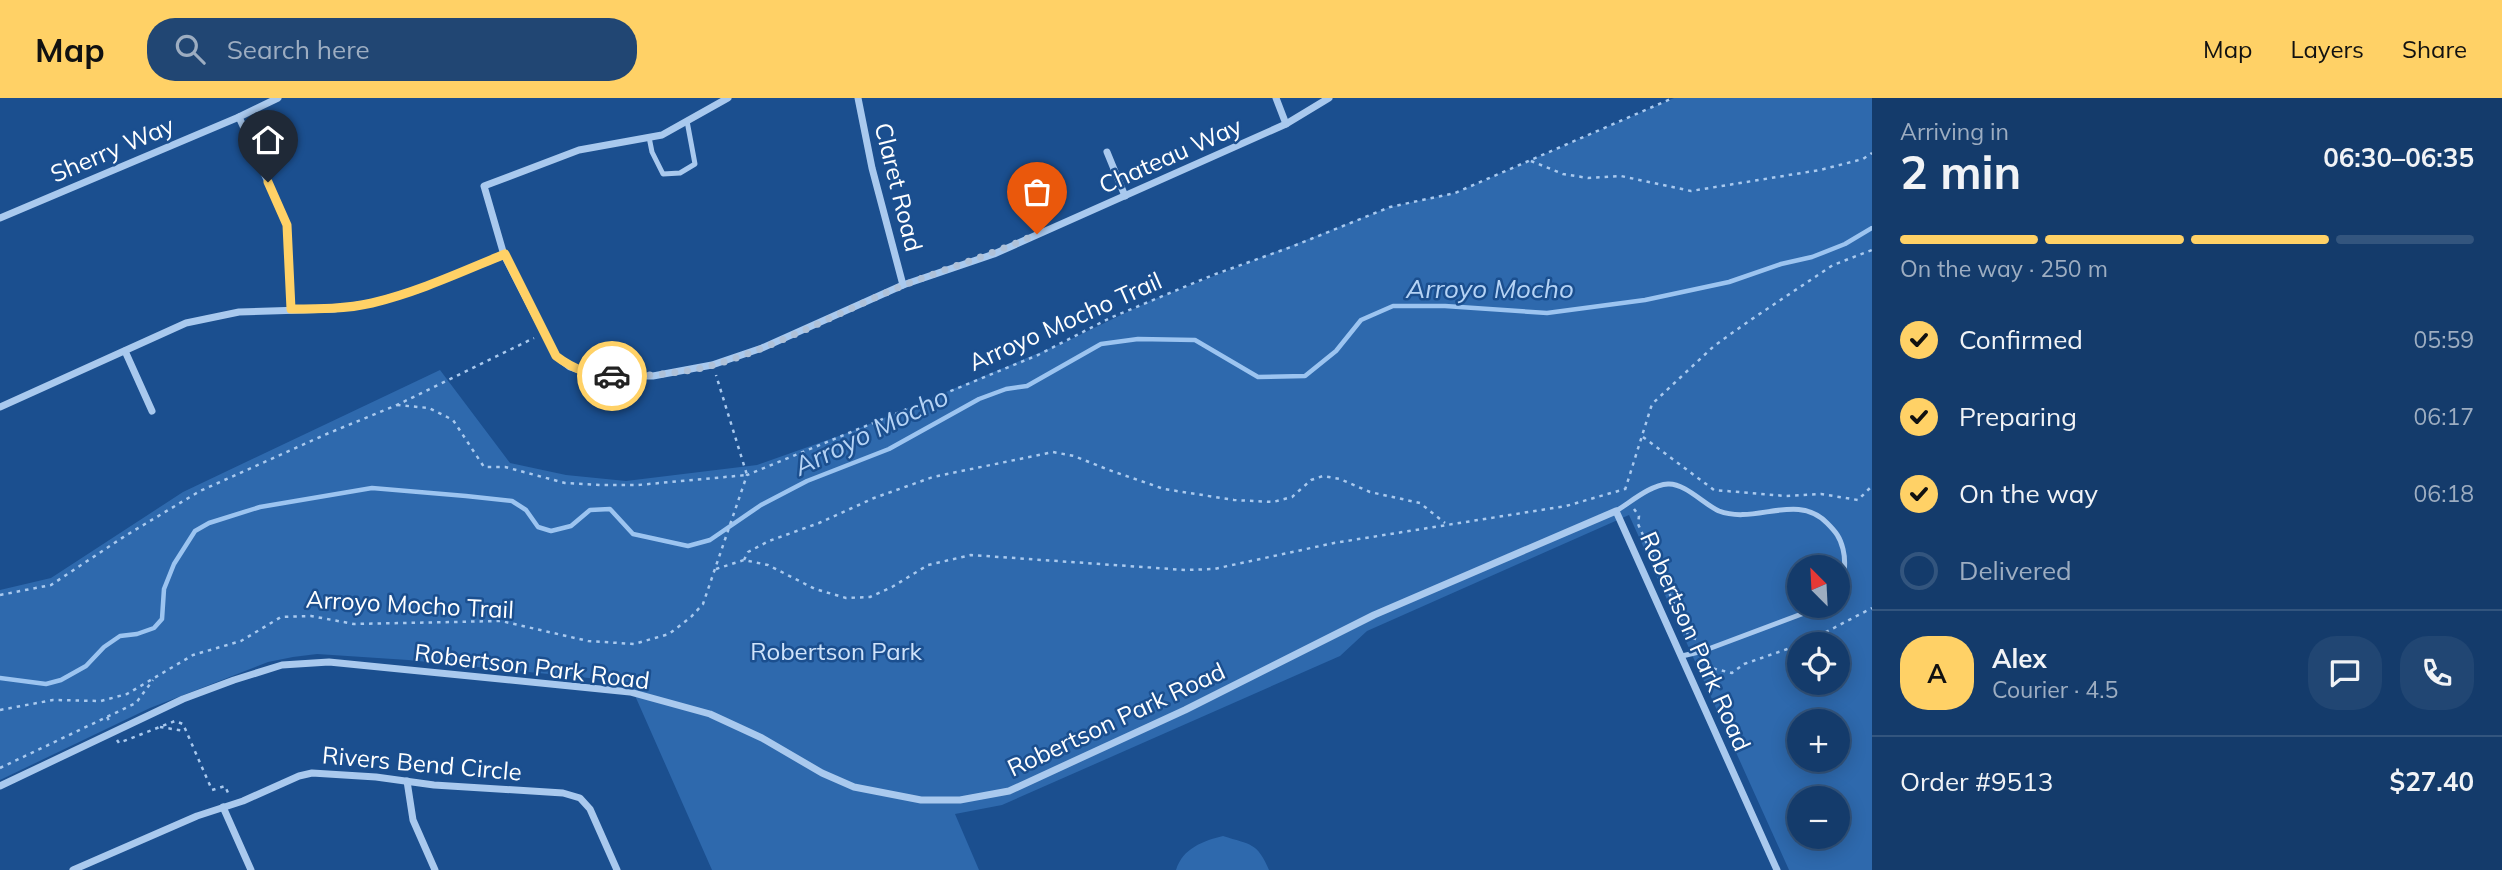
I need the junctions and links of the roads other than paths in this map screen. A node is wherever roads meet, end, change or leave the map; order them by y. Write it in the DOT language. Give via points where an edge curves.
graph roads {
  1 [pos="278,98"];
  2 [pos="728,98"];
  3 [pos="858,98"];
  4 [pos="1276,98"];
  5 [pos="1329,98"];
  6 [pos="239,117"];
  7 [pos="687,121"];
  8 [pos="1286,124"];
  9 [pos="649,137"];
  10 [pos="1107,152"];
  11 [pos="1125,196"];
  12 [pos="0,218"];
  13 [pos="505,254"];
  14 [pos="903,285"];
  15 [pos="291,309"];
  16 [pos="125,351"];
  17 [pos="0,407"];
  18 [pos="152,411"];
  19 [pos="1616,511"];
  20 [pos="1845,555"];
  21 [pos="1791,618"];
  22 [pos="1682,656"];
  23 [pos="407,781"];
  24 [pos="0,786"];
  25 [pos="223,807"];
  26 [pos="73,870"];
  27 [pos="251,870"];
  28 [pos="435,870"];
  29 [pos="617,870"];
  30 [pos="1777,870"];
  1 -- 6 [label="street, Sherry Way"];
  2 -- 7 [label="street"];
  3 -- 14 [label="street, Claret Road"];
  4 -- 8 [label="street"];
  5 -- 8 [label="street, Chateau Way"];
  6 -- 12 [label="street, Sherry Way"];
  6 -- 15 [label="street" via="287,225"];
  7 -- 9 [label="street"];
  7 -- 9 [label="lane" via="695,164 680,173 663,174"];
  8 -- 11 [label="street, Chateau Way"];
  9 -- 13 [label="street, Chateau Way" via="579,150 484,186"];
  10 -- 11 [label="street"];
  11 -- 14 [label="street, Chateau Way" via="994,254"];
  13 -- 14 [label="street, Chateau Way" via="556,356 570,367 598,376 653,376 712,365 762,348"];
  13 -- 15 [label="street" via="418,290 371,303"];
  15 -- 16 [label="street" via="239,312 186,323"];
  16 -- 17 [label="street"];
  16 -- 18 [label="street"];
  19 -- 20 [label="lane" via="1671,483 1719,511 1743,515 1800,508 1822,517 1840,536"];
  19 -- 22 [label="street, Robertson Park Road"];
  19 -- 24 [label="street, Robertson Park Road" via="1374,615 1009,791 972,798 921,800 854,787 710,714 630,692 329,662 282,665 183,699"];
  21 -- 22 [label="lane"];
  22 -- 30 [label="street, Robertson Park Road"];
  23 -- 25 [label="street, Rivers Bend Circle" via="312,773"];
  23 -- 28 [label="street" via="413,820"];
  23 -- 29 [label="street, Rivers Bend Circle" via="580,798 590,809"];
  25 -- 26 [label="street, Rivers Bend Circle"];
  25 -- 27 [label="street"];
}
